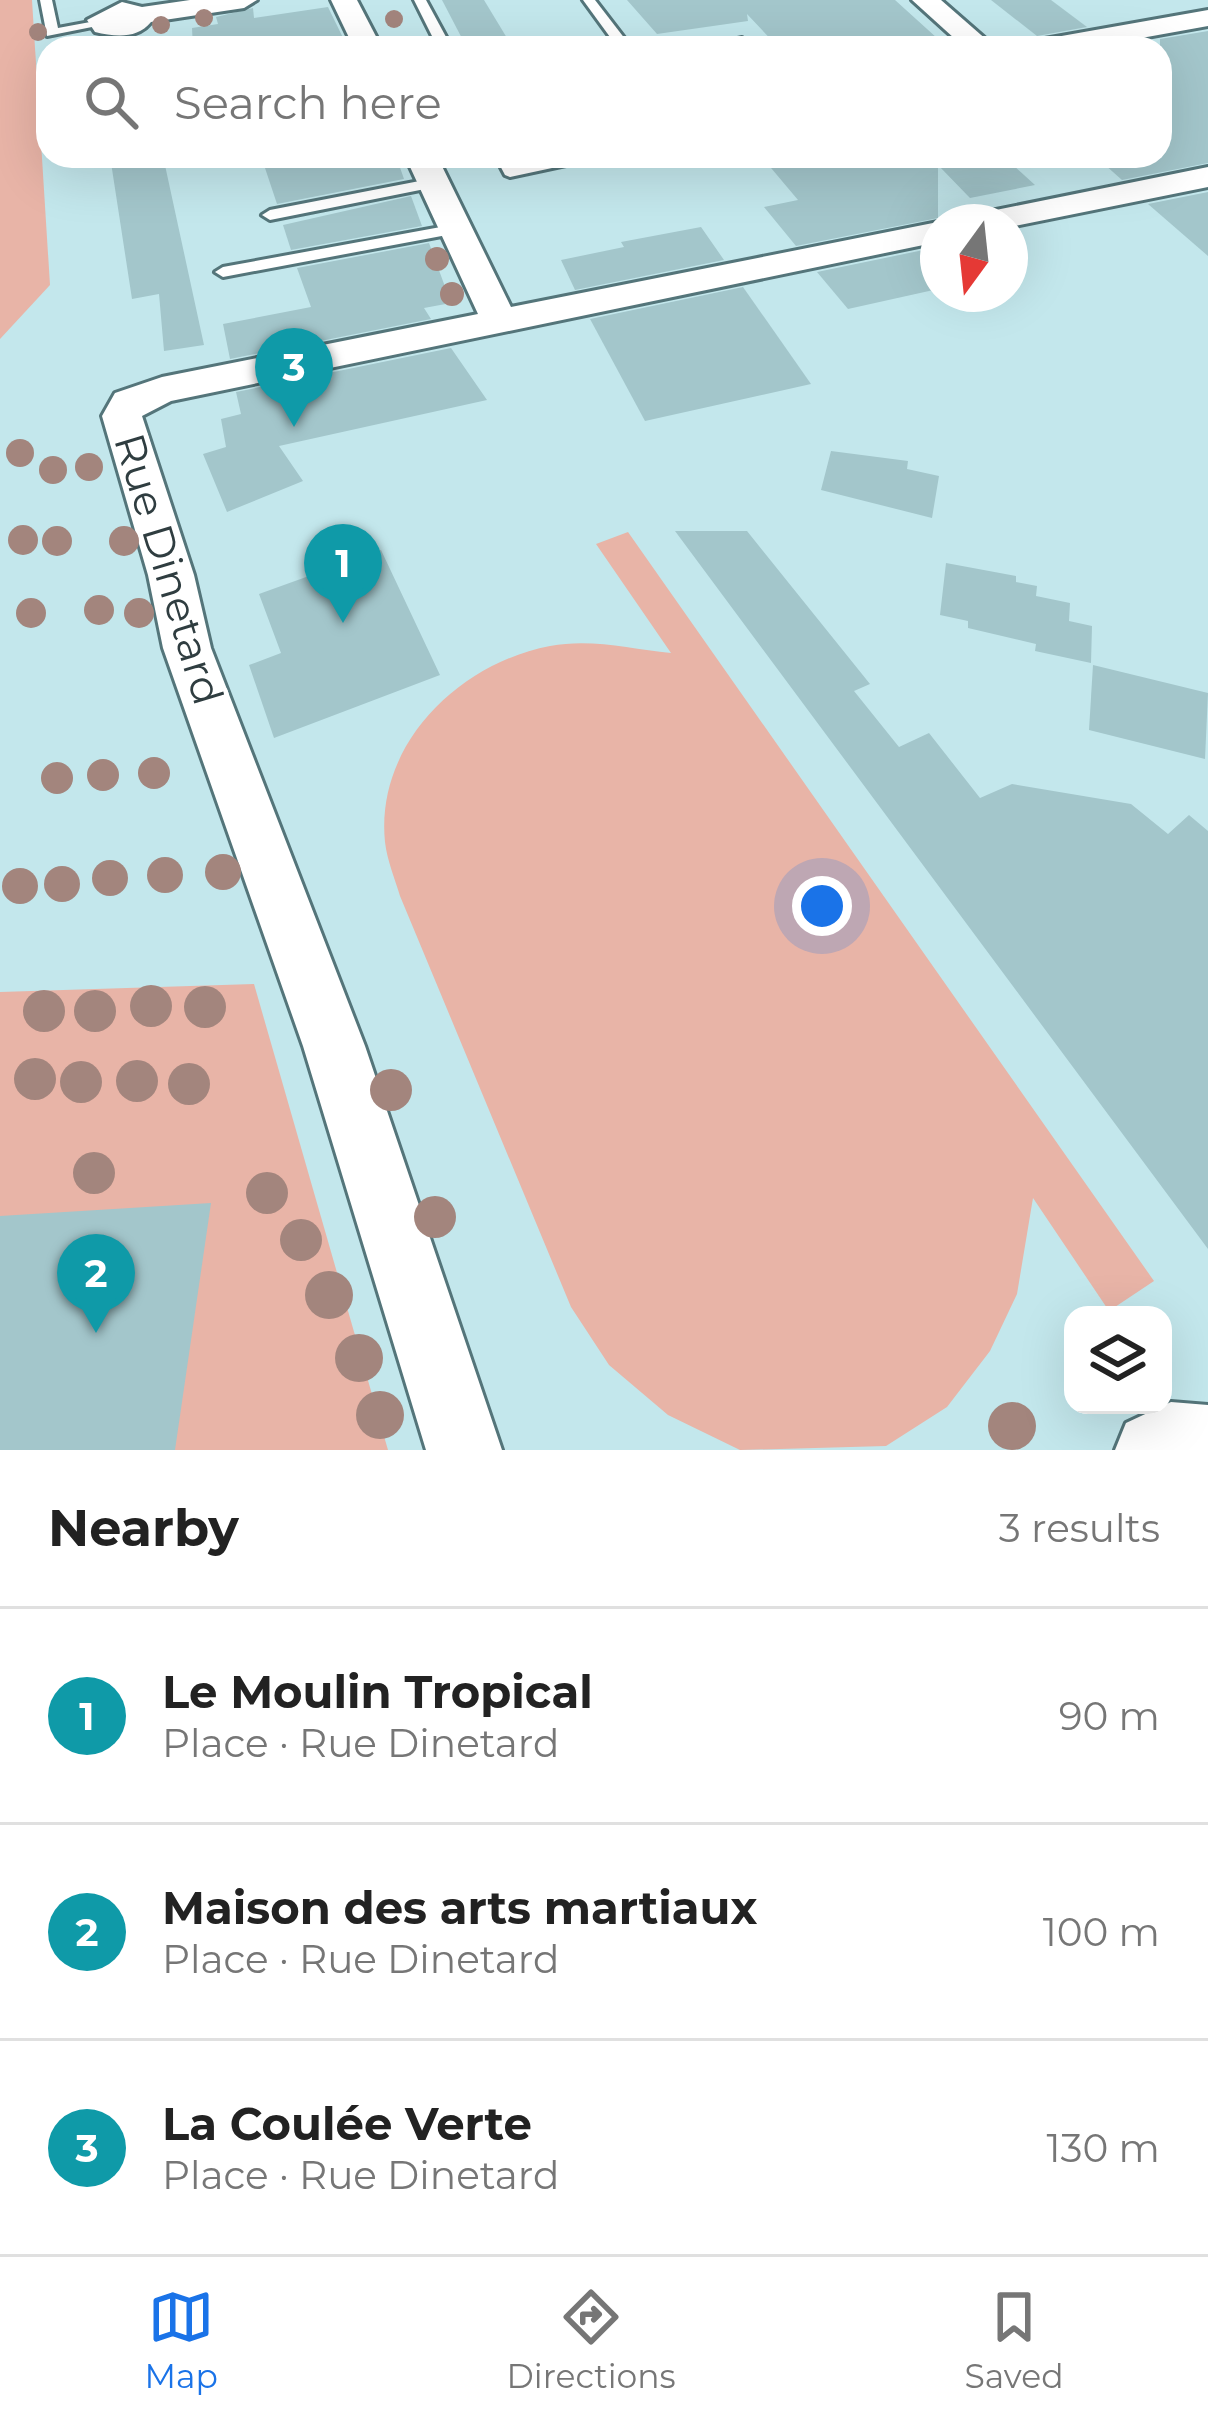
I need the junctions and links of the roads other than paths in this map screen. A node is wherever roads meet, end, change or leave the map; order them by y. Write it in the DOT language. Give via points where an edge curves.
graph roads {
  1 [pos="46,0"];
  2 [pos="244,0"];
  3 [pos="344,0"];
  4 [pos="420,0"];
  5 [pos="589,0"];
  6 [pos="925,0"];
  7 [pos="1142,0"];
  8 [pos="1208,18"];
  9 [pos="101,24"];
  10 [pos="1176,24"];
  11 [pos="362,36"];
  12 [pos="439,36"];
  13 [pos="616,36"];
  14 [pos="968,36"];
  15 [pos="1108,36"];
  16 [pos="428,170"];
  17 [pos="1208,176"];
  18 [pos="1028,213"];
  19 [pos="270,215"];
  20 [pos="457,229"];
  21 [pos="920,236"];
  22 [pos="223,272"];
  23 [pos="500,322"];
  24 [pos="1208,1443"];
  25 [pos="464,1450"];
  26 [pos="1153,1450"];
  1 -- 9 [label="lane" via="52,33"];
  2 -- 9 [label="street" via="142,15 126,27"];
  3 -- 11 [label="street"];
  4 -- 12 [label="lane"];
  5 -- 13 [label="lane"];
  6 -- 14 [label="street"];
  7 -- 10 [label="street"];
  8 -- 10 [label="street"];
  10 -- 15 [label="street"];
  16 -- 19 [label="lane"];
  16 -- 20 [label="street"];
  17 -- 18 [label="street"];
  20 -- 22 [label="lane"];
  20 -- 23 [label="street"];
  21 -- 23 [label="street, Rue Dinetard"];
  23 -- 25 [label="street, Rue Dinetard" via="162,390 129,403 122,416 188,648 334,1046"];
  24 -- 26 [label="street" via="1171,1440"];
}
